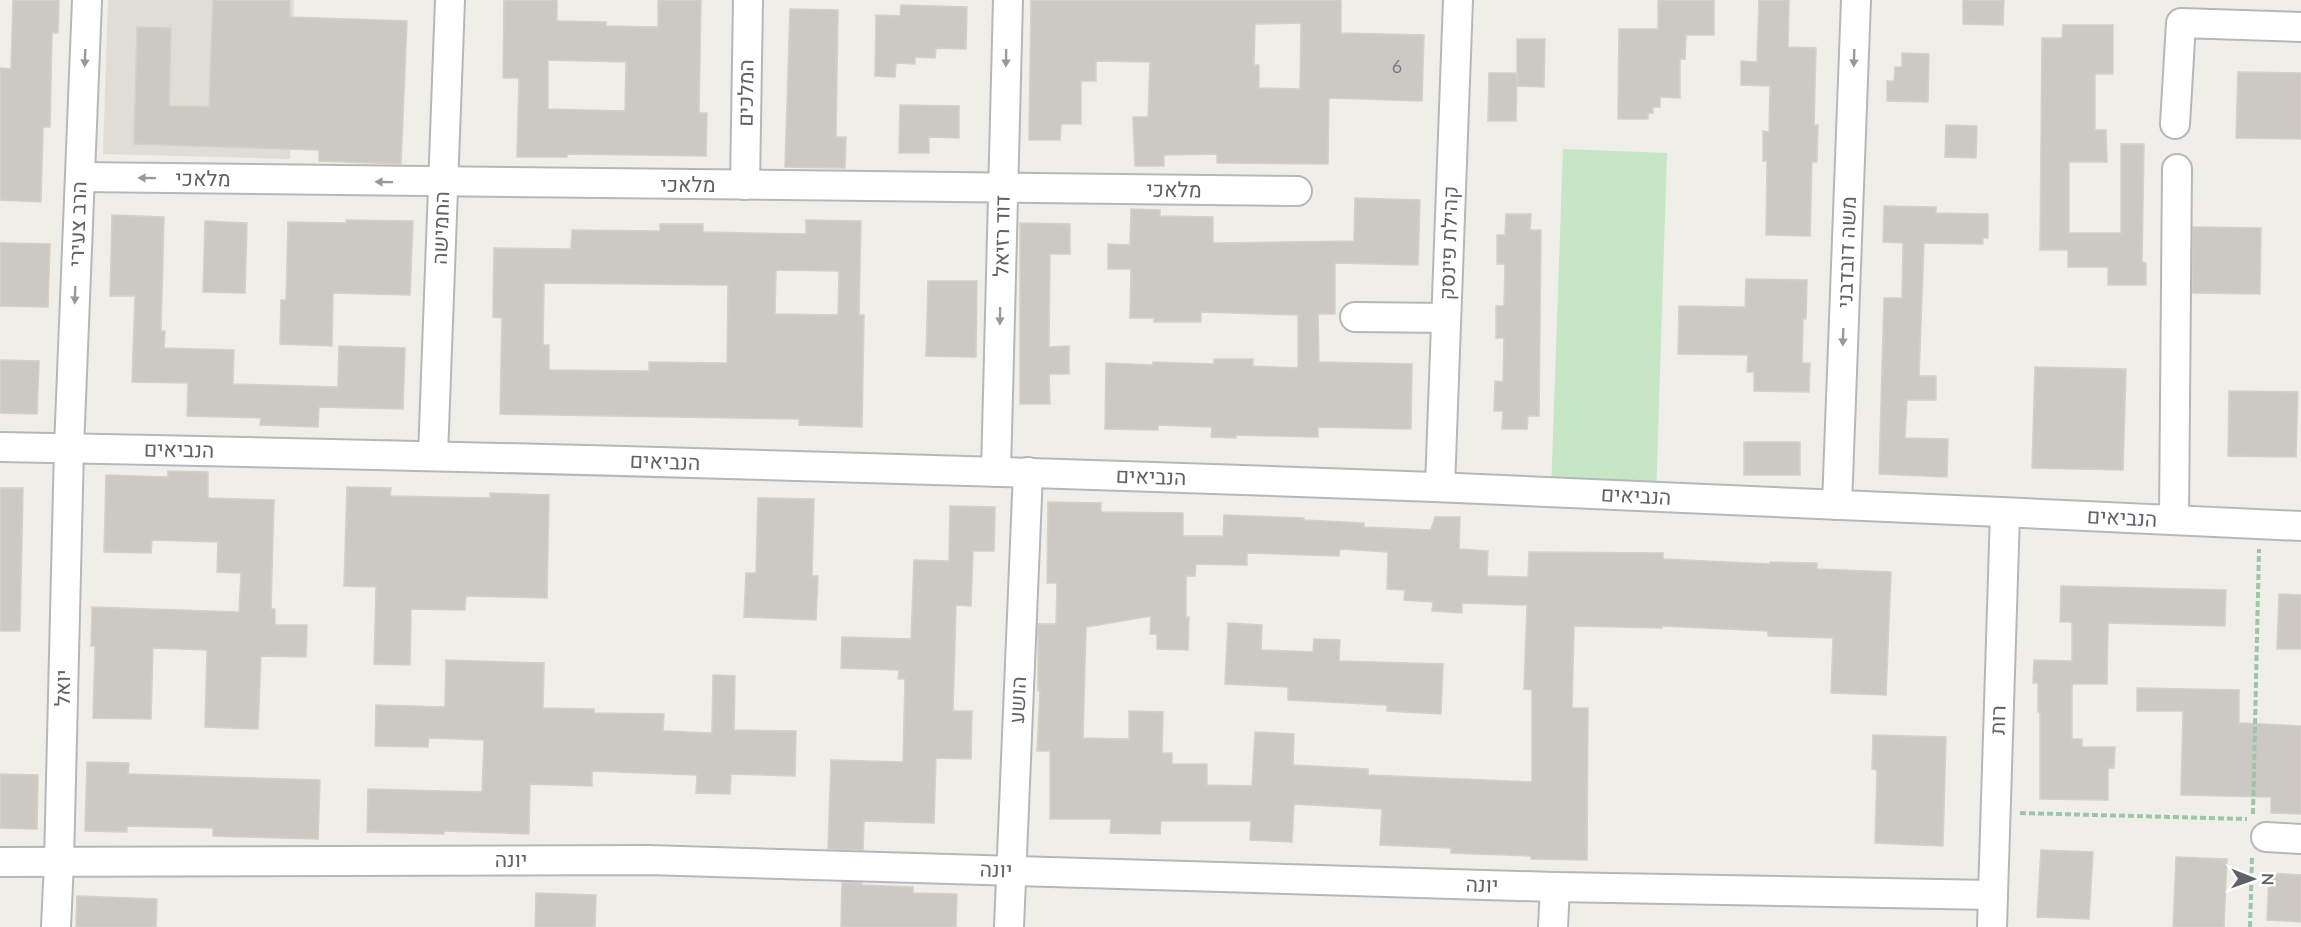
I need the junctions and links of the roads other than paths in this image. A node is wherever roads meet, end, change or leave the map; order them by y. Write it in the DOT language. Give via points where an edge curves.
graph roads {
  1 [pos="87,0"];
  2 [pos="450,0"];
  3 [pos="748,0"];
  4 [pos="1008,0"];
  5 [pos="1458,0"];
  6 [pos="1856,0"];
  7 [pos="2301,27"];
  8 [pos="2175,123"];
  9 [pos="2177,169"];
  10 [pos="80,177"];
  11 [pos="442,183"];
  12 [pos="745,185"];
  13 [pos="1003,189"];
  14 [pos="1297,191"];
  15 [pos="1355,316"];
  16 [pos="1446,318"];
  17 [pos="0,447"];
  18 [pos="69,448"];
  19 [pos="433,456"];
  20 [pos="996,472"];
  21 [pos="1028,472"];
  22 [pos="1440,487"];
  23 [pos="1837,505"];
  24 [pos="2005,513"];
  25 [pos="2174,520"];
  26 [pos="2301,526"];
  27 [pos="2301,838"];
  28 [pos="2259,844"];
  29 [pos="0,862"];
  30 [pos="59,862"];
  31 [pos="1011,870"];
  32 [pos="1555,887"];
  33 [pos="1993,895"];
  34 [pos="56,927"];
  35 [pos="1009,927"];
  36 [pos="1553,927"];
  37 [pos="1992,927"];
  1 -- 10 [label="street, הרב צעירי, one-way"];
  2 -- 11 [label="street, החמישה"];
  3 -- 12 [label="street, המלכים"];
  4 -- 13 [label="street, דוד רזיאל, one-way"];
  5 -- 16 [label="street, קהילת פינסק"];
  6 -- 23 [label="street, משה דובדבני, one-way"];
  7 -- 8 [label="street" via="2181,23"];
  9 -- 25 [label="street"];
  11 -- 10 [label="street, מלאכי, one-way"];
  10 -- 18 [label="street, הרב צעירי, one-way"];
  11 -- 12 [label="street, מלאכי"];
  11 -- 19 [label="street, החמישה"];
  12 -- 13 [label="street, מלאכי"];
  13 -- 14 [label="street, מלאכי"];
  13 -- 20 [label="street, דוד רזיאל, one-way"];
  15 -- 16 [label="street"];
  16 -- 22 [label="street, קהילת פינסק"];
  17 -- 18 [label="street, הנביאים"];
  18 -- 19 [label="street, הנביאים"];
  18 -- 30 [label="street, יואל"];
  19 -- 20 [label="street, הנביאים"];
  20 -- 21 [label="street, הנביאים"];
  21 -- 22 [label="street, הנביאים"];
  21 -- 31 [label="street, הושע"];
  22 -- 23 [label="street, הנביאים"];
  23 -- 24 [label="street, הנביאים"];
  24 -- 25 [label="street, הנביאים"];
  24 -- 33 [label="street, רות"];
  25 -- 26 [label="street, הנביאים"];
  27 -- 28 [label="street"];
  29 -- 30 [label="street, יונה"];
  30 -- 31 [label="street, יונה" via="648,860"];
  30 -- 34 [label="street, יואל"];
  31 -- 32 [label="street, יונה"];
  31 -- 35 [label="street, הושע"];
  32 -- 33 [label="street, יונה"];
  32 -- 36 [label="street"];
  33 -- 37 [label="street, רות"];
}
